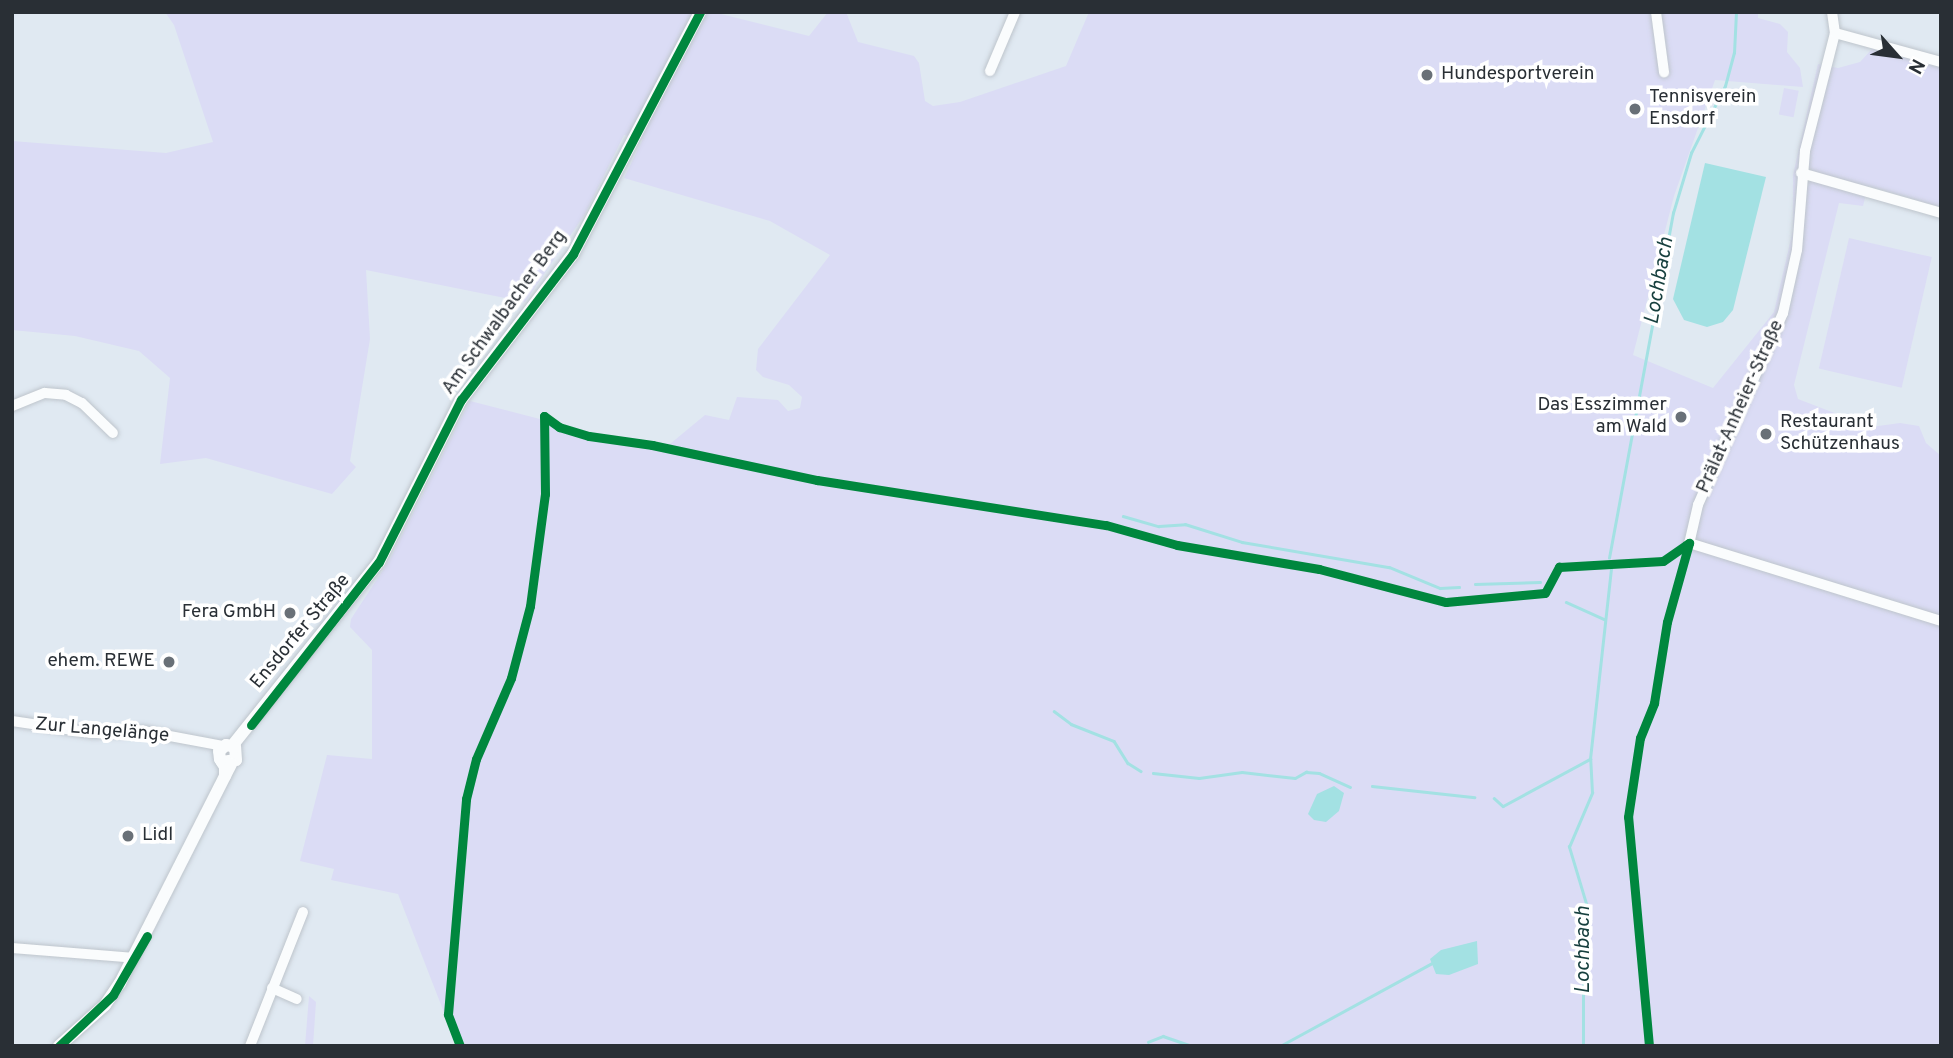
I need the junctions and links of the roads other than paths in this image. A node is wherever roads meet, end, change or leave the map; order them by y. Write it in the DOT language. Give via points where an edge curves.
graph roads {
  1 [pos="700,12"];
  2 [pos="1015,12"];
  3 [pos="1656,12"];
  4 [pos="1832,12"];
  5 [pos="1835,33"];
  6 [pos="1941,62"];
  7 [pos="990,71"];
  8 [pos="1664,72"];
  9 [pos="1801,173"];
  10 [pos="1941,213"];
  11 [pos="12,406"];
  12 [pos="113,433"];
  13 [pos="379,562"];
  14 [pos="1941,621"];
  15 [pos="12,721"];
  16 [pos="228,754"];
  17 [pos="303,912"];
  18 [pos="12,948"];
  19 [pos="135,958"];
  20 [pos="272,988"];
  21 [pos="297,999"];
  22 [pos="59,1046"];
  23 [pos="250,1046"];
  1 -- 13 [label="main road, Am Schwalbacher Berg" via="573,254 461,400"];
  2 -- 7 [label="street"];
  3 -- 8 [label="street"];
  4 -- 5 [label="street, Prälat-Anheier-Straße"];
  5 -- 6 [label="street"];
  5 -- 9 [label="street, Prälat-Anheier-Straße"];
  9 -- 10 [label="street"];
  9 -- 14 [label="street, Prälat-Anheier-Straße" via="1799,237 1783,313 1698,505 1689,542"];
  11 -- 12 [label="street" via="45,393 66,395 82,403"];
  13 -- 16 [label="main road, Ensdorfer Straße"];
  15 -- 16 [label="street, Zur Langelänge" via="93,733 133,730 192,739"];
  16 -- 19 [label="main road" via="225,779"];
  17 -- 20 [label="street"];
  18 -- 19 [label="street"];
  19 -- 22 [label="main road" via="105,1005"];
  20 -- 21 [label="street"];
  20 -- 23 [label="street"];
}
